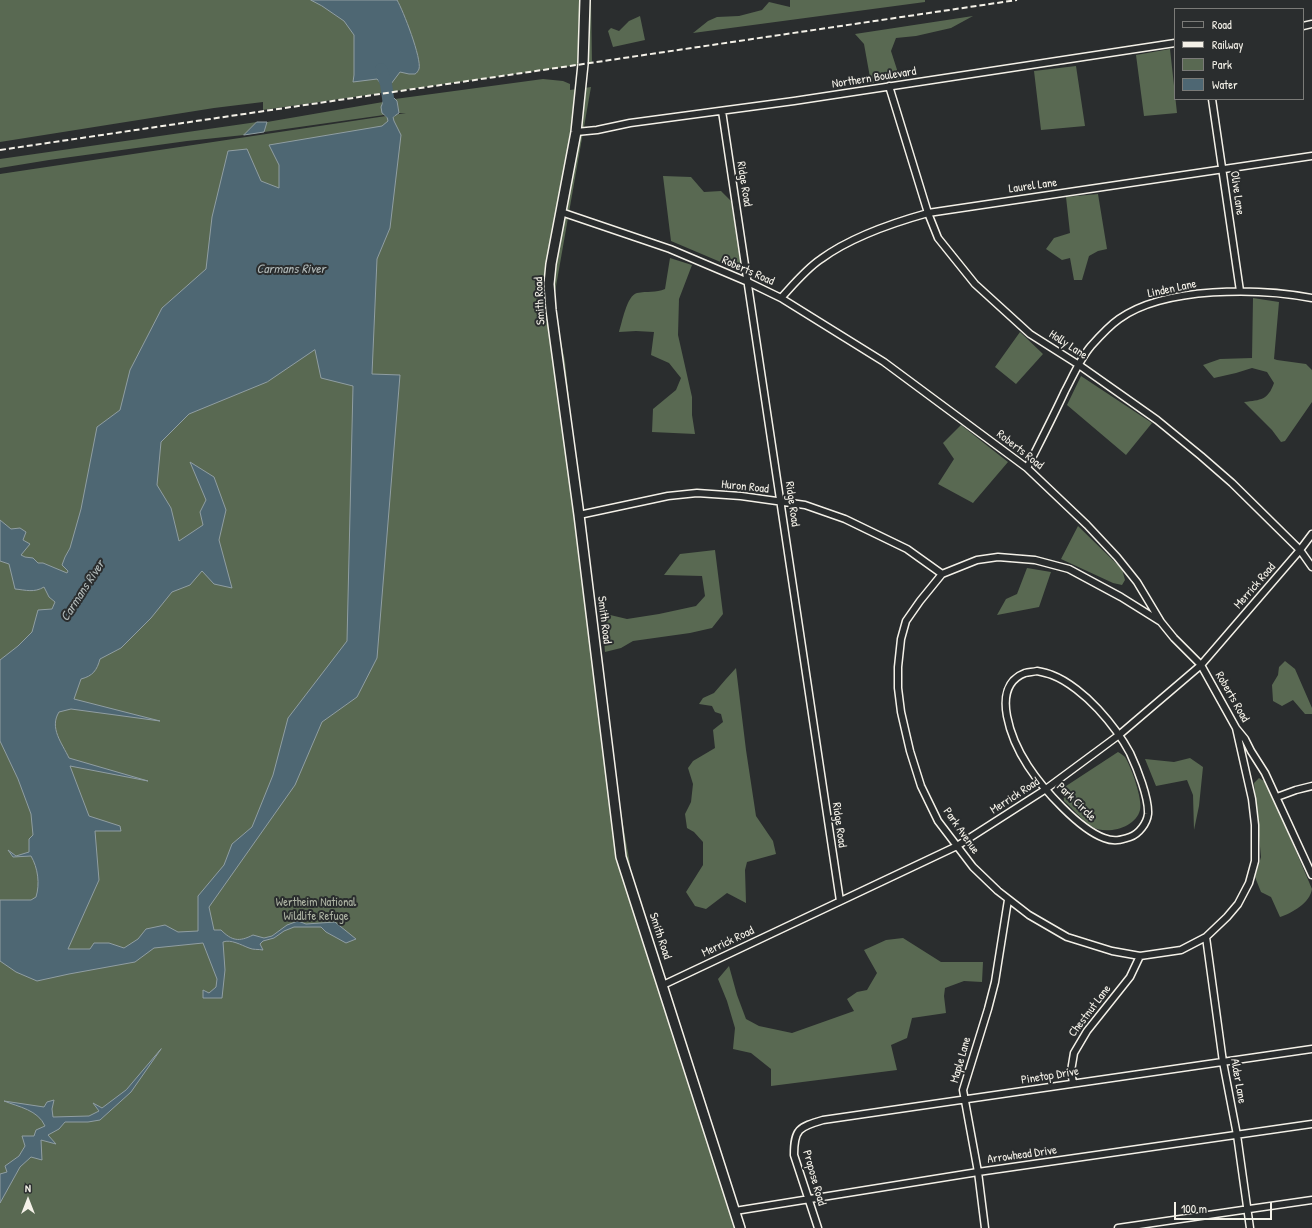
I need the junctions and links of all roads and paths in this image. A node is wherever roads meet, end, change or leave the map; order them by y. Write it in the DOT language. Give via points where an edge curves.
graph roads {
  1 [pos="585,0"];
  2 [pos="1174,43"];
  3 [pos="889,86"];
  4 [pos="1212,100"];
  5 [pos="722,111"];
  6 [pos="576,132"];
  7 [pos="1312,156"];
  8 [pos="1223,170"];
  9 [pos="561,212"];
  10 [pos="928,213"];
  11 [pos="748,282"];
  12 [pos="1240,291"];
  13 [pos="781,298"];
  14 [pos="1312,298"];
  15 [pos="1079,365"];
  16 [pos="1027,468"];
  17 [pos="781,502"];
  18 [pos="579,515"];
  19 [pos="1312,534"];
  20 [pos="1300,550"];
  21 [pos="1312,567"];
  22 [pos="942,574"];
  23 [pos="1161,622"];
  24 [pos="1201,665"];
  25 [pos="1236,728"];
  26 [pos="1119,735"];
  27 [pos="1312,786"];
  28 [pos="1046,789"];
  29 [pos="1277,797"];
  30 [pos="957,846"];
  31 [pos="1312,874"];
  32 [pos="1008,900"];
  33 [pos="840,901"];
  34 [pos="1206,937"];
  35 [pos="1140,956"];
  36 [pos="663,985"];
  37 [pos="1312,1049"];
  38 [pos="1223,1062"];
  39 [pos="1073,1083"];
  40 [pos="964,1100"];
  41 [pos="1312,1124"];
  42 [pos="796,1134"];
  43 [pos="1237,1135"];
  44 [pos="978,1172"];
  45 [pos="808,1199"];
  46 [pos="1312,1200"];
  47 [pos="1247,1209"];
  48 [pos="735,1211"];
  49 [pos="740,1228"];
  50 [pos="818,1228"];
  51 [pos="985,1228"];
  52 [pos="1118,1228"];
  53 [pos="1250,1228"];
  1 -- 6 [label="street, Smith Road" via="583,64"];
  2 -- 3 [label="street, Northern Boulevard"];
  3 -- 5 [label="street, Northern Boulevard"];
  3 -- 10 [label="street, Holly Lane"];
  4 -- 8 [label="street, Olive Lane"];
  5 -- 6 [label="street, Northern Boulevard"];
  5 -- 11 [label="street, Ridge Road"];
  6 -- 9 [label="street, Smith Road"];
  7 -- 8 [label="street, Laurel Lane"];
  8 -- 10 [label="street, Laurel Lane"];
  8 -- 12 [label="street, Olive Lane"];
  9 -- 11 [label="street, Roberts Road" via="670,249"];
  9 -- 18 [label="street, Smith Road" via="551,264 551,310"];
  10 -- 13 [label="street, Laurel Lane" via="893,223 832,252 820,259"];
  10 -- 15 [label="street, Holly Lane" via="938,238 975,284 1030,334"];
  11 -- 13 [label="street, Roberts Road"];
  11 -- 17 [label="street, Ridge Road"];
  12 -- 14 [label="street, Linden Lane"];
  12 -- 15 [label="street, Linden Lane" via="1159,300 1135,310 1104,332 1090,347"];
  13 -- 16 [label="street, Roberts Road" via="884,362"];
  15 -- 16 [label="street, Linden Lane"];
  15 -- 20 [label="street, Holly Lane" via="1157,420 1201,456"];
  16 -- 23 [label="street, Roberts Road" via="1117,557 1137,582"];
  17 -- 18 [label="street, Huron Road" via="697,493 668,496"];
  17 -- 22 [label="street, Huron Road" via="805,505 845,519 907,548"];
  17 -- 33 [label="street, Ridge Road"];
  18 -- 36 [label="street, Smith Road" via="622,857"];
  19 -- 20 [label="street, Merrick Road"];
  20 -- 21 [label="street, Holly Lane"];
  20 -- 24 [label="street, Merrick Road"];
  22 -- 23 [label="street, Park Avenue" via="977,560 998,557 1035,560 1069,569"];
  22 -- 30 [label="street, Park Avenue" via="906,621 901,639 898,688 904,728 921,786 938,821"];
  23 -- 24 [label="street, Roberts Road"];
  24 -- 25 [label="street, Roberts Road"];
  24 -- 26 [label="street, Merrick Road"];
  25 -- 29 [label="street, Roberts Road" via="1245,739"];
  25 -- 34 [label="street, Park Avenue" via="1252,799 1255,861 1238,904"];
  26 -- 28 [label="street, Merrick Road"];
  26 -- 28 [label="street, Park Circle" via="1140,777 1147,803 1148,814 1145,824 1133,836 1110,840 1098,836 1078,823"];
  26 -- 28 [label="street, Park Circle" via="1098,708 1052,675 1037,671 1025,673 1014,680 1007,690 1006,715 1018,748"];
  27 -- 29 [label="street"];
  28 -- 30 [label="street, Merrick Road"];
  29 -- 31 [label="street, Roberts Road"];
  30 -- 32 [label="street, Park Avenue" via="986,880"];
  30 -- 33 [label="street, Merrick Road"];
  32 -- 35 [label="street, Park Avenue" via="1067,936 1112,951"];
  32 -- 40 [label="street, Maple Lane" via="995,982 969,1067 963,1090"];
  33 -- 36 [label="street, Merrick Road"];
  34 -- 35 [label="street, Park Avenue" via="1181,950"];
  34 -- 38 [label="street, Alder Lane"];
  35 -- 39 [label="street, Chestnut Lane" via="1130,977 1074,1053 1071,1071"];
  36 -- 48 [label="street, Smith Road"];
  37 -- 38 [label="street, Pinetop Drive"];
  38 -- 39 [label="street, Pinetop Drive"];
  38 -- 43 [label="street, Alder Lane"];
  39 -- 40 [label="street, Pinetop Drive"];
  40 -- 42 [label="street, Pinetop Drive" via="823,1120 804,1126"];
  40 -- 44 [label="street, Maple Lane"];
  41 -- 43 [label="street, Arrowhead Drive"];
  42 -- 45 [label="street, Propose Road" via="794,1155"];
  43 -- 44 [label="street, Arrowhead Drive"];
  43 -- 47 [label="street, Alder Lane"];
  44 -- 45 [label="street, Arrowhead Drive"];
  44 -- 51 [label="street, Maple Lane"];
  45 -- 48 [label="street, Arrowhead Drive"];
  45 -- 50 [label="street, Propose Road"];
  46 -- 47 [label="street"];
  47 -- 52 [label="street"];
  47 -- 53 [label="street, Alder Lane"];
  48 -- 49 [label="street, Smith Road"];
}
